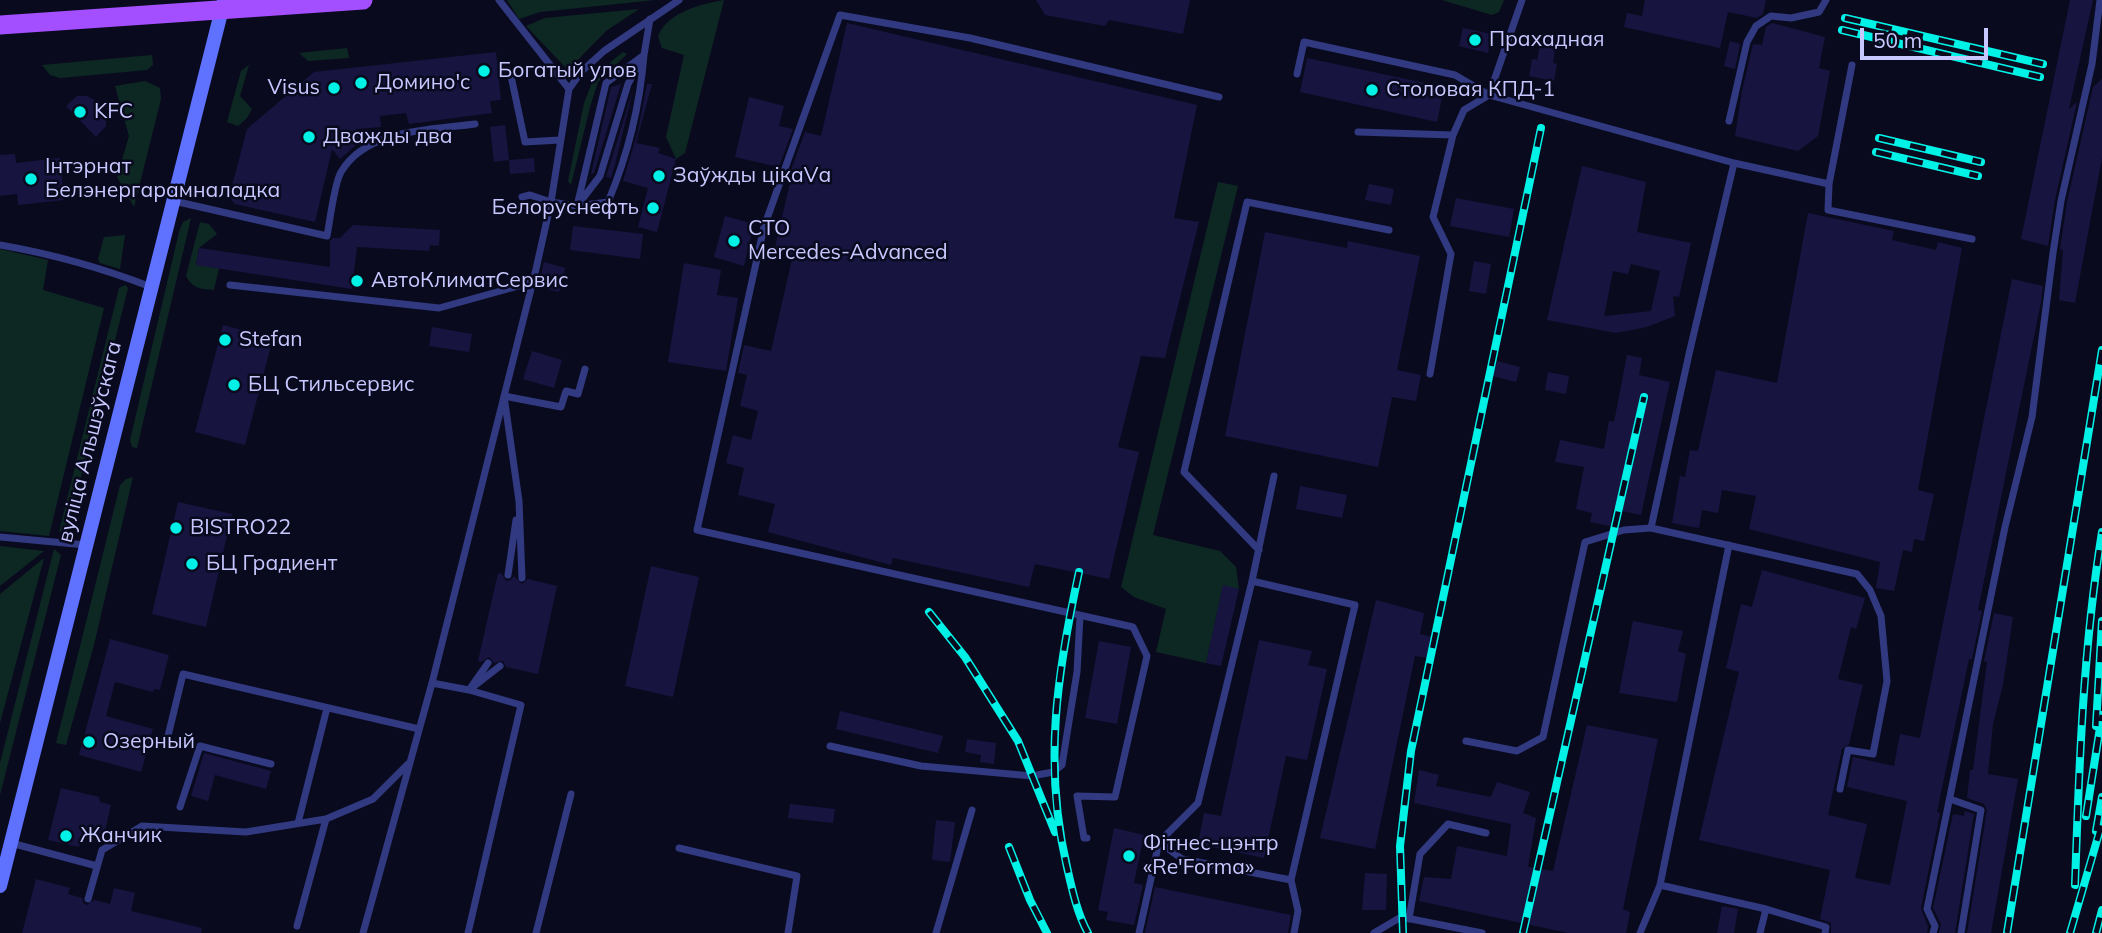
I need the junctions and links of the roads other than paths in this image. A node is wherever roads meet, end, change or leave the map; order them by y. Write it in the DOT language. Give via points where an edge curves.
graph roads {
  1 [pos="363,0"];
  2 [pos="499,0"];
  3 [pos="680,0"];
  4 [pos="1522,0"];
  5 [pos="1825,0"];
  6 [pos="2101,0"];
  7 [pos="224,3"];
  8 [pos="650,19"];
  9 [pos="0,25"];
  10 [pos="644,55"];
  11 [pos="1852,65"];
  12 [pos="1297,74"];
  13 [pos="511,76"];
  14 [pos="569,89"];
  15 [pos="1489,95"];
  16 [pos="1219,97"];
  17 [pos="1729,121"];
  18 [pos="475,124"];
  19 [pos="1358,132"];
  20 [pos="1453,135"];
  21 [pos="559,140"];
  22 [pos="1734,163"];
  23 [pos="1829,184"];
  24 [pos="522,197"];
  25 [pos="173,201"];
  26 [pos="551,202"];
  27 [pos="577,206"];
  28 [pos="1389,230"];
  29 [pos="1972,239"];
  30 [pos="0,245"];
  31 [pos="533,282"];
  32 [pos="230,285"];
  33 [pos="151,287"];
  34 [pos="585,369"];
  35 [pos="1430,374"];
  36 [pos="504,396"];
  37 [pos="1274,476"];
  38 [pos="519,500"];
  39 [pos="1651,528"];
  40 [pos="0,537"];
  41 [pos="86,545"];
  42 [pos="1729,545"];
  43 [pos="1259,550"];
  44 [pos="508,575"];
  45 [pos="522,578"];
  46 [pos="1252,581"];
  47 [pos="1080,616"];
  48 [pos="488,663"];
  49 [pos="500,666"];
  50 [pos="432,683"];
  51 [pos="469,690"];
  52 [pos="327,708"];
  53 [pos="419,729"];
  54 [pos="167,740"];
  55 [pos="1466,741"];
  56 [pos="830,746"];
  57 [pos="271,764"];
  58 [pos="409,764"];
  59 [pos="1840,789"];
  60 [pos="571,794"];
  61 [pos="1950,799"];
  62 [pos="180,807"];
  63 [pos="972,810"];
  64 [pos="326,818"];
  65 [pos="298,823"];
  66 [pos="1486,833"];
  67 [pos="1087,838"];
  68 [pos="1159,842"];
  69 [pos="11,843"];
  70 [pos="679,848"];
  71 [pos="97,866"];
  72 [pos="1291,880"];
  73 [pos="1660,885"];
  74 [pos="0,886"];
  75 [pos="88,899"];
  76 [pos="1766,909"];
  77 [pos="1409,919"];
  78 [pos="297,926"];
  79 [pos="363,933"];
  80 [pos="468,933"];
  81 [pos="536,933"];
  82 [pos="788,933"];
  83 [pos="936,933"];
  84 [pos="1139,933"];
  85 [pos="1294,933"];
  86 [pos="1374,933"];
  87 [pos="1482,933"];
  88 [pos="1640,933"];
  89 [pos="1760,933"];
  90 [pos="1825,933"];
  91 [pos="1933,933"];
  92 [pos="1961,933"];
  1 -- 7 [label="main road"];
  2 -- 14 [label="lane"];
  3 -- 8 [label="lane"];
  4 -- 15 [label="lane"];
  5 -- 17 [label="lane" via="1819,12 1791,18 1771,16 1756,26 1747,42"];
  6 -- 61 [label="lane" via="2092,64 2061,201 2032,417 2004,527"];
  7 -- 9 [label="main road"];
  7 -- 25 [label="main road, вуліца Альшэўскага"];
  8 -- 10 [label="lane"];
  8 -- 14 [label="lane" via="604,51"];
  10 -- 27 [label="lane" via="628,84 600,176"];
  10 -- 27 [label="lane" via="607,83"];
  10 -- 27 [label="lane" via="638,96 608,202"];
  11 -- 23 [label="lane"];
  12 -- 15 [label="lane" via="1304,42 1455,75"];
  13 -- 21 [label="lane" via="525,142"];
  14 -- 21 [label="lane"];
  15 -- 20 [label="lane" via="1464,110"];
  15 -- 22 [label="lane"];
  16 -- 47 [label="lane" via="970,38 840,15 764,227 697,530"];
  18 -- 25 [label="lane" via="395,135 361,149 340,173 327,236"];
  19 -- 20 [label="lane"];
  20 -- 35 [label="lane" via="1433,217 1451,254"];
  21 -- 26 [label="lane"];
  22 -- 23 [label="lane"];
  22 -- 39 [label="lane"];
  23 -- 29 [label="lane" via="1828,210"];
  24 -- 26 [label="lane"];
  25 -- 33 [label="main road, вуліца Альшэўскага"];
  26 -- 27 [label="lane"];
  26 -- 31 [label="lane"];
  28 -- 43 [label="lane" via="1247,202 1184,472"];
  30 -- 33 [label="lane"];
  31 -- 32 [label="lane" via="439,308"];
  31 -- 36 [label="lane"];
  33 -- 41 [label="main road, вуліца Альшэўскага"];
  34 -- 36 [label="lane" via="578,394 566,391 561,407"];
  36 -- 38 [label="lane"];
  36 -- 50 [label="lane"];
  37 -- 43 [label="lane"];
  38 -- 44 [label="lane"];
  38 -- 45 [label="lane"];
  39 -- 42 [label="lane"];
  39 -- 55 [label="lane" via="1624,530 1585,542 1543,737 1517,751"];
  40 -- 41 [label="lane"];
  41 -- 69 [label="main road, вуліца Альшэўскага"];
  42 -- 59 [label="lane" via="1857,574 1870,590 1881,616 1887,681 1873,754 1848,750"];
  42 -- 73 [label="lane"];
  43 -- 46 [label="lane"];
  46 -- 68 [label="lane" via="1199,803"];
  46 -- 72 [label="lane" via="1355,605"];
  47 -- 56 [label="lane" via="1077,672 1062,765 1053,772 1032,776 921,766"];
  47 -- 67 [label="lane" via="1133,627 1147,656 1115,797 1077,796"];
  48 -- 51 [label="lane"];
  49 -- 51 [label="lane"];
  50 -- 51 [label="lane"];
  50 -- 53 [label="lane"];
  51 -- 80 [label="lane" via="521,705"];
  52 -- 53 [label="lane"];
  52 -- 54 [label="lane" via="183,674"];
  52 -- 65 [label="lane"];
  53 -- 58 [label="lane"];
  57 -- 62 [label="lane" via="200,746"];
  58 -- 64 [label="lane" via="373,799"];
  58 -- 79 [label="lane"];
  60 -- 81 [label="lane"];
  61 -- 91 [label="lane" via="1927,909"];
  61 -- 92 [label="lane" via="1980,810"];
  63 -- 83 [label="lane"];
  64 -- 65 [label="lane"];
  64 -- 78 [label="lane"];
  65 -- 71 [label="lane" via="246,832 142,826 102,850"];
  66 -- 77 [label="lane" via="1448,824 1420,854"];
  68 -- 72 [label="lane" via="1182,859"];
  68 -- 84 [label="lane"];
  69 -- 71 [label="lane"];
  69 -- 74 [label="main road, вуліца Альшэўскага"];
  70 -- 82 [label="lane" via="797,876"];
  71 -- 75 [label="lane"];
  72 -- 85 [label="lane" via="1298,911"];
  73 -- 76 [label="lane"];
  73 -- 88 [label="lane"];
  76 -- 89 [label="lane"];
  76 -- 90 [label="lane" via="1826,927"];
  77 -- 86 [label="lane" via="1401,917"];
  77 -- 87 [label="lane"];
}
